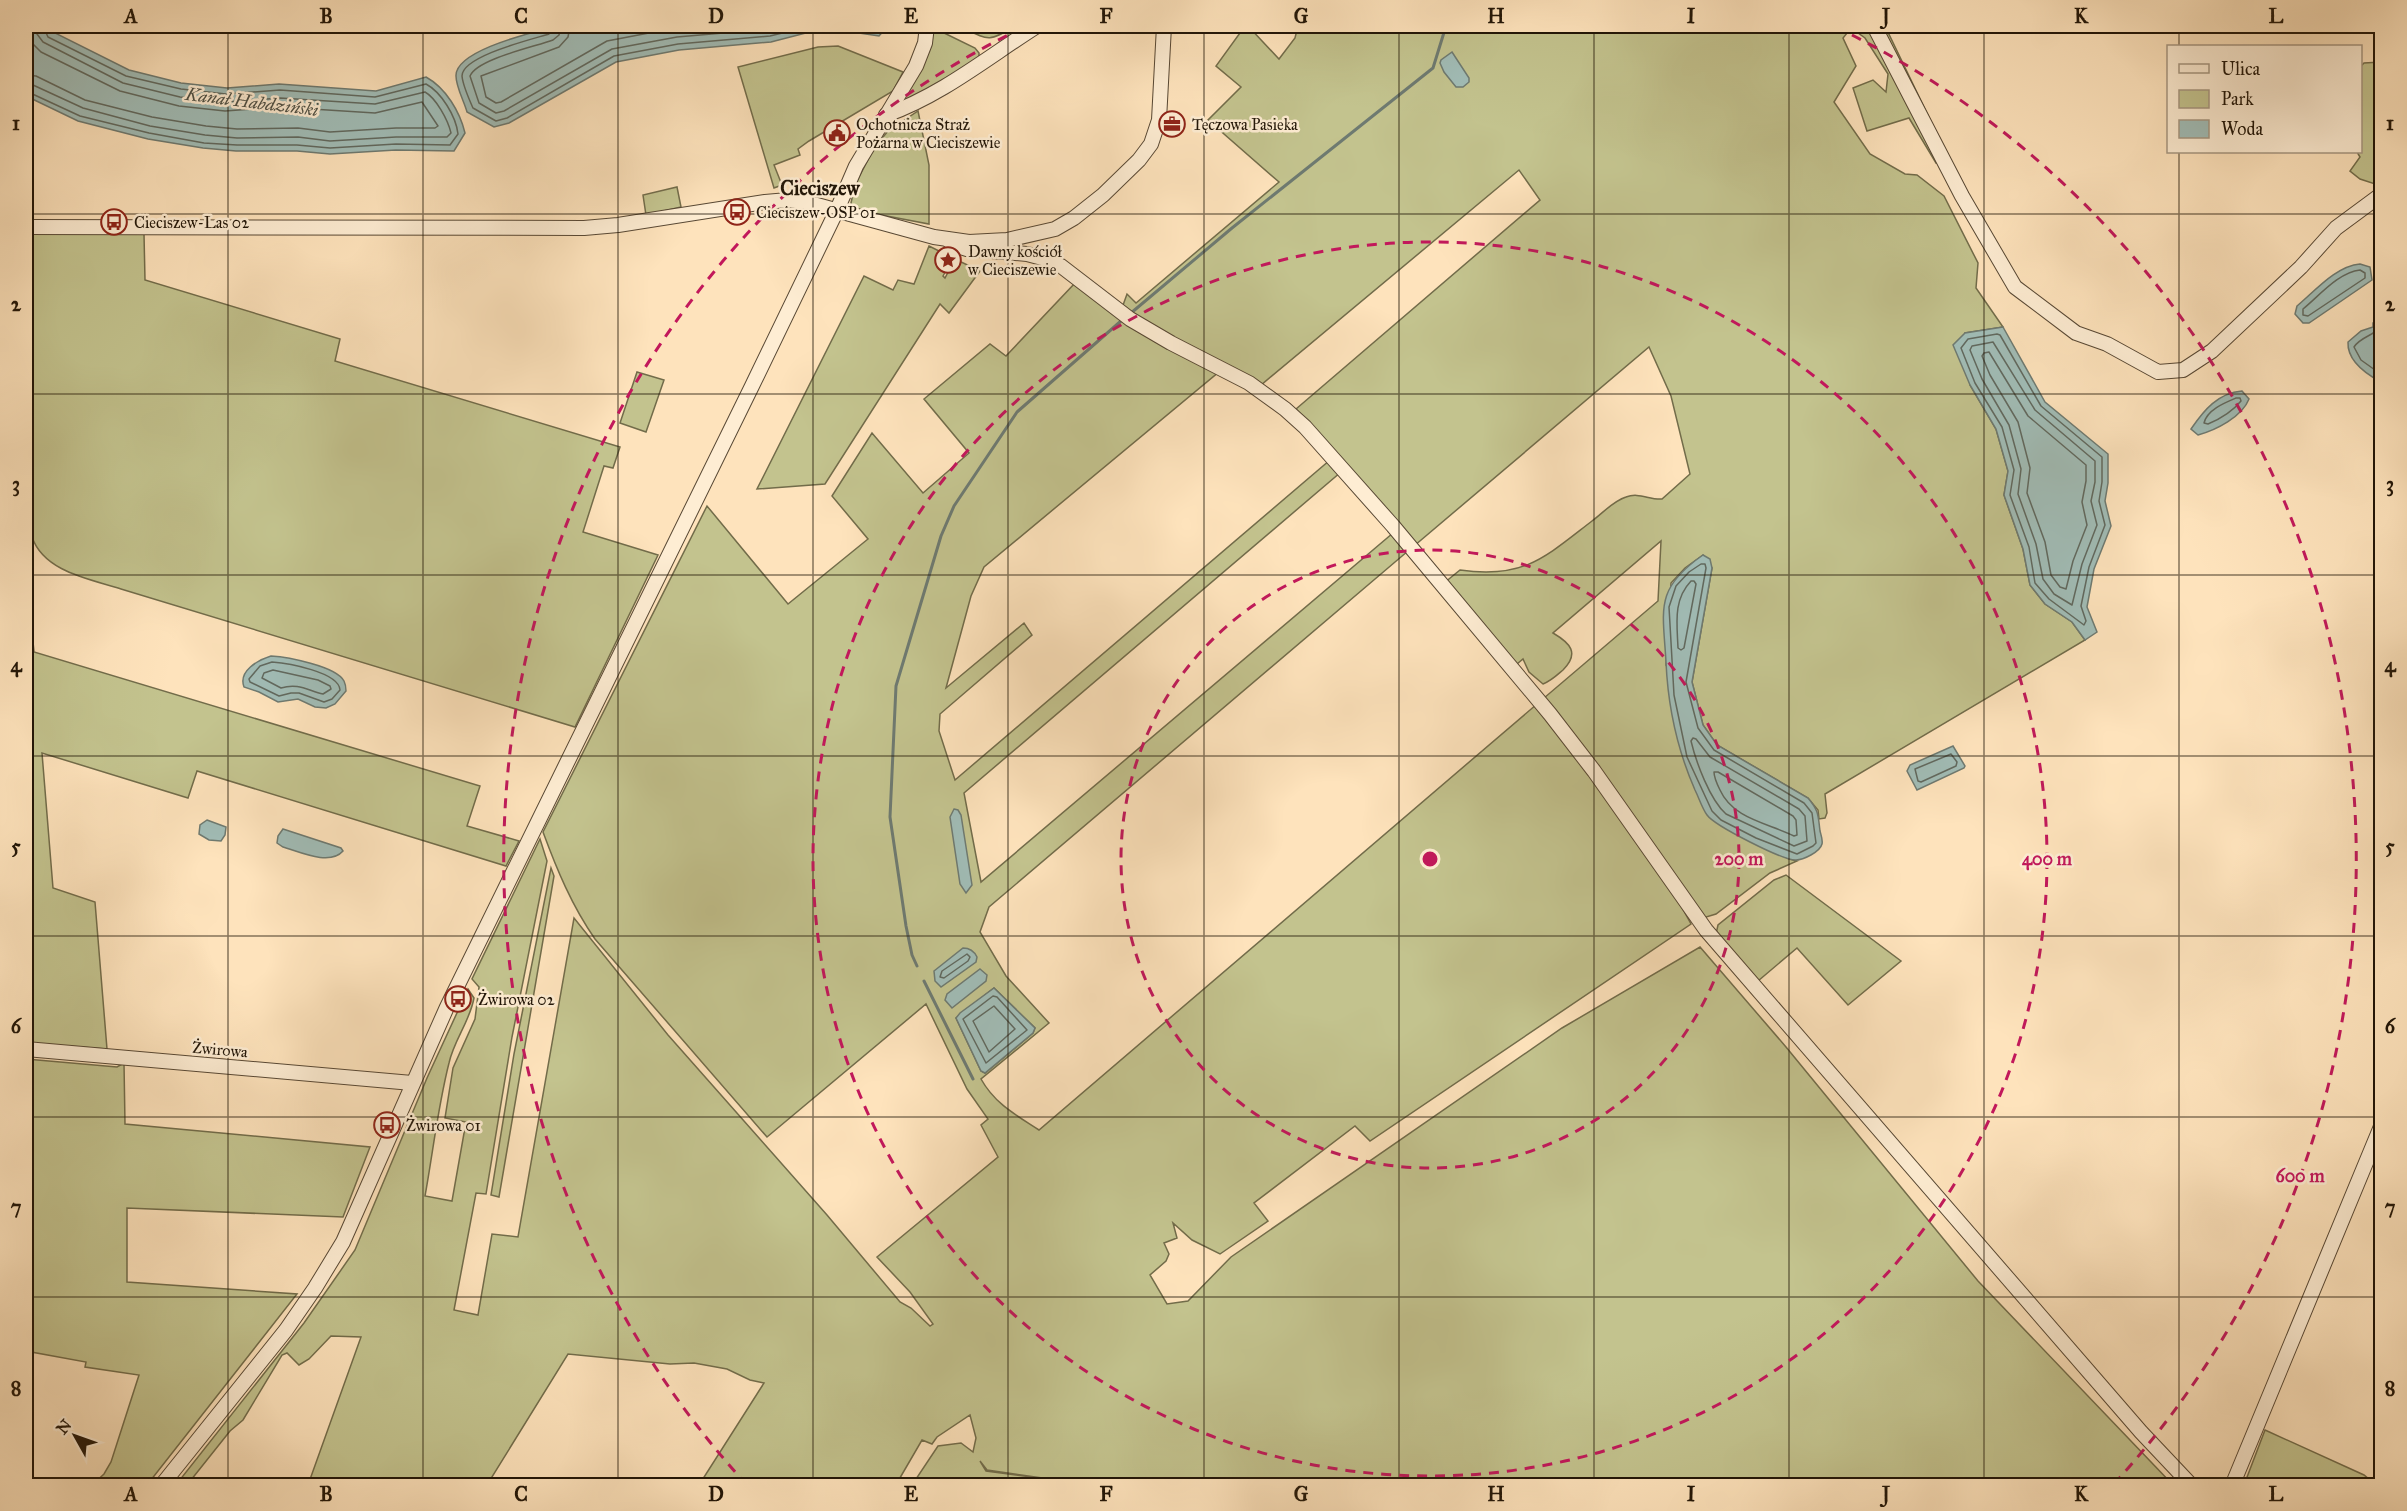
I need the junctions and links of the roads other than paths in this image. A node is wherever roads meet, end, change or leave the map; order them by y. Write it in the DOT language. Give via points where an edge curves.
graph roads {
  1 [pos="927,26"];
  2 [pos="1037,26"];
  3 [pos="1164,26"];
  4 [pos="1874,26"];
  5 [pos="886,115"];
  6 [pos="2382,194"];
  7 [pos="837,210"];
  8 [pos="26,227"];
  9 [pos="947,239"];
  10 [pos="26,1049"];
  11 [pos="412,1083"];
  12 [pos="2382,1124"];
  13 [pos="161,1485"];
  14 [pos="2192,1485"];
  15 [pos="2232,1485"];
  1 -- 5 [label="street" via="916,66"];
  2 -- 5 [label="street" via="956,81"];
  3 -- 9 [label="street" via="1156,133 1124,176 1086,209 1054,229 1008,240"];
  4 -- 6 [label="street" via="1962,196 2015,287 2076,333 2107,344 2158,372 2183,370 2212,351 2293,275 2336,228"];
  5 -- 7 [label="street" via="856,166"];
  7 -- 8 [label="street" via="779,200 584,228"];
  7 -- 9 [label="street"];
  7 -- 11 [label="street"];
  9 -- 14 [label="street" via="967,249 1027,254 1061,266 1130,319 1248,383 1305,427 1550,714 1706,930 2141,1432"];
  10 -- 11 [label="street, Żwirowa"];
  11 -- 13 [label="street" via="330,1265 286,1329"];
  12 -- 15 [label="street"];
}
